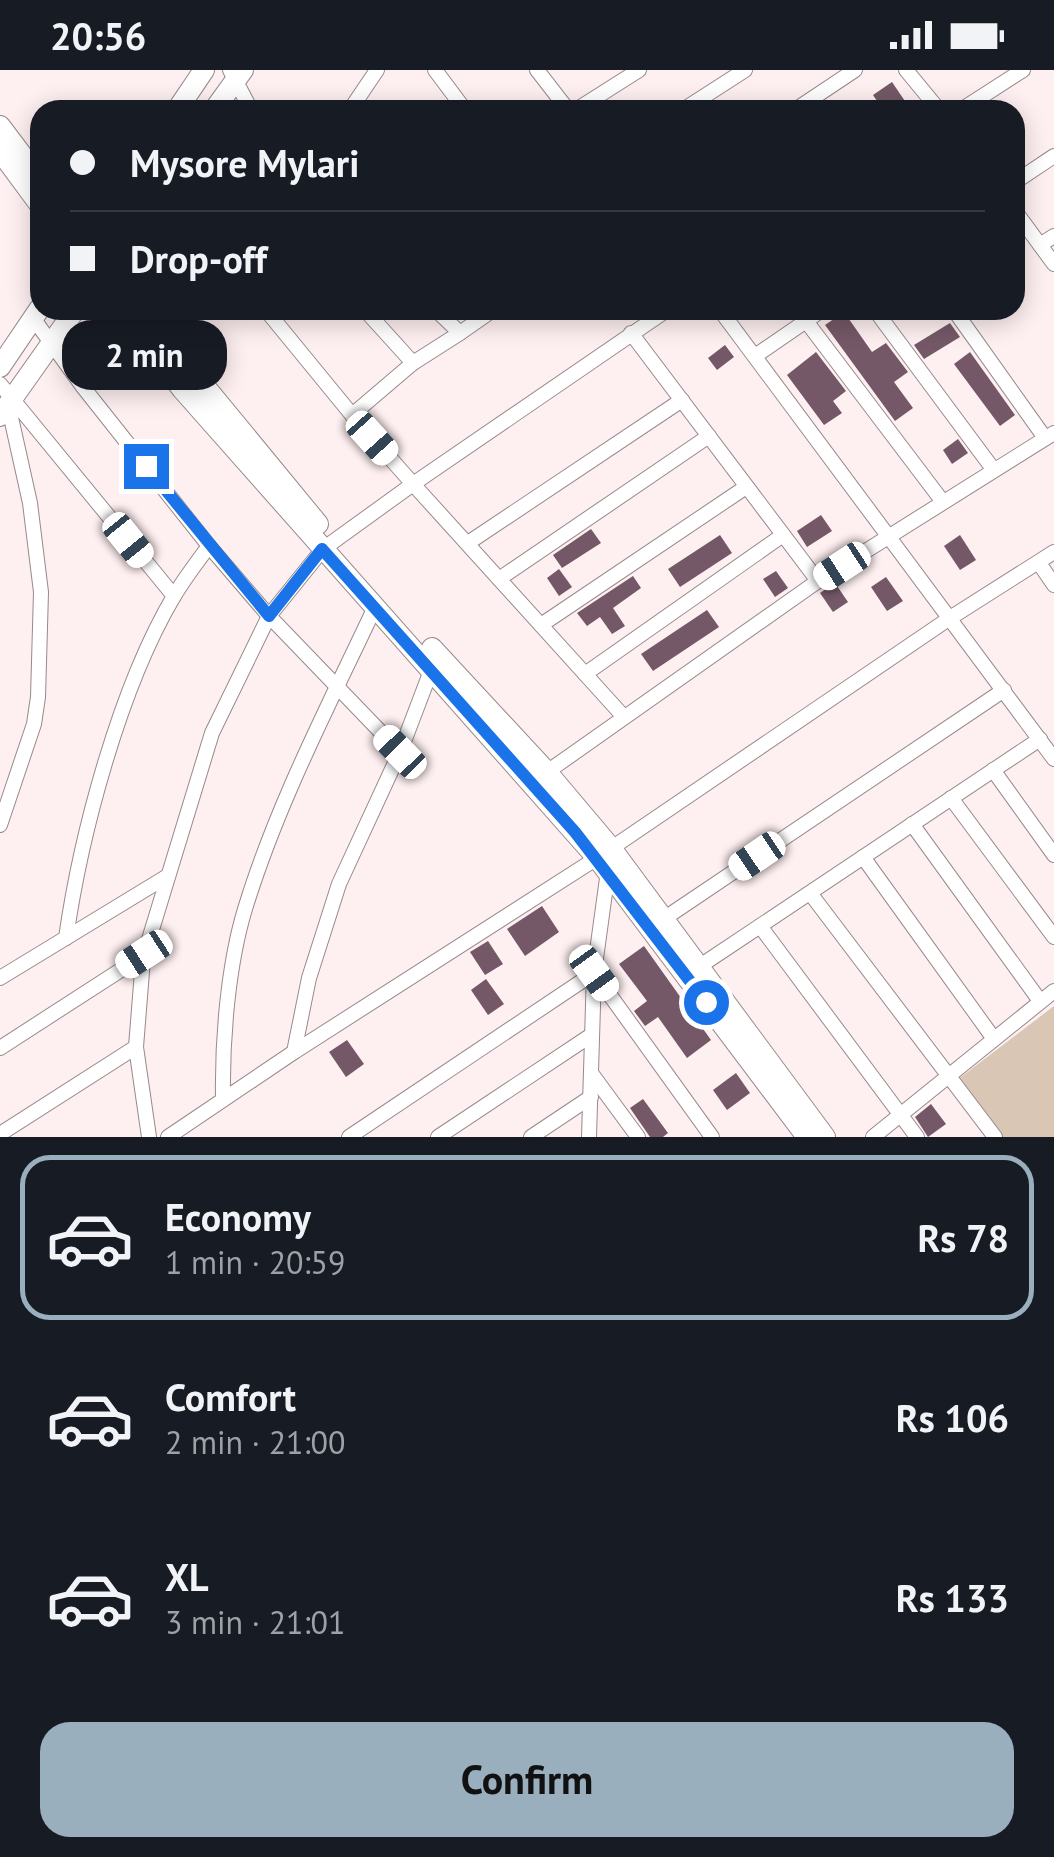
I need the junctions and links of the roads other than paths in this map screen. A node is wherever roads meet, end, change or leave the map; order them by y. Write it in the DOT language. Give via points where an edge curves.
graph roads {
  1 [pos="204,70"];
  2 [pos="378,70"];
  3 [pos="436,70"];
  4 [pos="639,70"];
  5 [pos="745,70"];
  6 [pos="855,70"];
  7 [pos="906,70"];
  8 [pos="1023,70"];
  9 [pos="543,72"];
  10 [pos="237,73"];
  11 [pos="184,100"];
  12 [pos="220,100"];
  13 [pos="247,100"];
  14 [pos="357,100"];
  15 [pos="458,100"];
  16 [pos="561,100"];
  17 [pos="592,100"];
  18 [pos="698,100"];
  19 [pos="809,100"];
  20 [pos="931,100"];
  21 [pos="976,100"];
  22 [pos="0,126"];
  23 [pos="0,151"];
  24 [pos="1054,156"];
  25 [pos="30,166"];
  26 [pos="1025,175"];
  27 [pos="30,192"];
  28 [pos="1025,220"];
  29 [pos="1047,241"];
  30 [pos="1054,264"];
  31 [pos="31,320"];
  32 [pos="39,320"];
  33 [pos="68,320"];
  34 [pos="130,320"];
  35 [pos="150,320"];
  36 [pos="274,320"];
  37 [pos="374,320"];
  38 [pos="446,320"];
  39 [pos="479,320"];
  40 [pos="652,320"];
  41 [pos="728,320"];
  42 [pos="882,320"];
  43 [pos="962,320"];
  44 [pos="806,321"];
  45 [pos="460,333"];
  46 [pos="632,333"];
  47 [pos="50,345"];
  48 [pos="755,356"];
  49 [pos="413,363"];
  50 [pos="0,367"];
  51 [pos="5,400"];
  52 [pos="682,400"];
  53 [pos="352,415"];
  54 [pos="708,436"];
  55 [pos="1050,436"];
  56 [pos="993,468"];
  57 [pos="414,484"];
  58 [pos="746,487"];
  59 [pos="943,502"];
  60 [pos="783,536"];
  61 [pos="890,536"];
  62 [pos="468,543"];
  63 [pos="209,546"];
  64 [pos="328,546"];
  65 [pos="1054,552"];
  66 [pos="1038,563"];
  67 [pos="499,579"];
  68 [pos="818,581"];
  69 [pos="1054,585"];
  70 [pos="174,596"];
  71 [pos="375,606"];
  72 [pos="269,616"];
  73 [pos="950,618"];
  74 [pos="541,624"];
  75 [pos="432,668"];
  76 [pos="585,674"];
  77 [pos="337,688"];
  78 [pos="1004,690"];
  79 [pos="624,718"];
  80 [pos="1040,739"];
  81 [pos="400,752"];
  82 [pos="1054,759"];
  83 [pos="993,770"];
  84 [pos="547,772"];
  85 [pos="952,798"];
  86 [pos="912,824"];
  87 [pos="0,825"];
  88 [pos="1054,856"];
  89 [pos="863,857"];
  90 [pos="605,859"];
  91 [pos="166,877"];
  92 [pos="810,892"];
  93 [pos="665,918"];
  94 [pos="760,926"];
  95 [pos="1054,937"];
  96 [pos="66,938"];
  97 [pos="144,954"];
  98 [pos="700,966"];
  99 [pos="594,973"];
  100 [pos="0,978"];
  101 [pos="1054,991"];
  102 [pos="1040,1001"];
  103 [pos="590,1036"];
  104 [pos="994,1039"];
  105 [pos="136,1047"];
  106 [pos="0,1048"];
  107 [pos="294,1052"];
  108 [pos="591,1074"];
  109 [pos="948,1076"];
  110 [pos="592,1097"];
  111 [pos="223,1098"];
  112 [pos="900,1116"];
  113 [pos="0,1134"];
  114 [pos="149,1137"];
  115 [pos="168,1137"];
  116 [pos="349,1137"];
  117 [pos="438,1137"];
  118 [pos="531,1137"];
  119 [pos="590,1137"];
  120 [pos="638,1137"];
  121 [pos="712,1137"];
  122 [pos="808,1137"];
  123 [pos="826,1137"];
  124 [pos="873,1137"];
  125 [pos="916,1137"];
  126 [pos="994,1137"];
  1 -- 11 [label="street"];
  2 -- 14 [label="street"];
  3 -- 15 [label="street"];
  4 -- 17 [label="street"];
  5 -- 18 [label="street"];
  6 -- 19 [label="street"];
  7 -- 20 [label="street"];
  8 -- 21 [label="street"];
  9 -- 16 [label="street"];
  10 -- 12 [label="street"];
  10 -- 13 [label="street"];
  22 -- 25 [label="street"];
  23 -- 27 [label="street"];
  24 -- 26 [label="street"];
  28 -- 29 [label="street"];
  29 -- 30 [label="street"];
  31 -- 50 [label="street"];
  32 -- 47 [label="street"];
  33 -- 47 [label="street"];
  34 -- 64 [label="street" via="182,389"];
  35 -- 64 [label="street"];
  36 -- 53 [label="street"];
  37 -- 49 [label="street"];
  38 -- 45 [label="street"];
  39 -- 45 [label="street"];
  40 -- 46 [label="street"];
  41 -- 48 [label="street"];
  42 -- 56 [label="street"];
  43 -- 55 [label="street"];
  44 -- 48 [label="street"];
  44 -- 59 [label="street"];
  45 -- 49 [label="street"];
  46 -- 52 [label="street"];
  46 -- 57 [label="street"];
  47 -- 51 [label="street"];
  47 -- 63 [label="street"];
  48 -- 61 [label="street"];
  49 -- 53 [label="street"];
  51 -- 70 [label="street"];
  51 -- 87 [label="street" via="30,503 41,592 34,724"];
  52 -- 54 [label="street"];
  52 -- 62 [label="street"];
  53 -- 57 [label="street"];
  54 -- 58 [label="street"];
  54 -- 67 [label="street"];
  55 -- 56 [label="street"];
  56 -- 59 [label="street"];
  57 -- 62 [label="street"];
  57 -- 64 [label="street"];
  58 -- 60 [label="street"];
  58 -- 74 [label="street"];
  59 -- 61 [label="street"];
  60 -- 68 [label="street"];
  60 -- 76 [label="street"];
  61 -- 68 [label="street"];
  61 -- 73 [label="street"];
  62 -- 67 [label="street"];
  63 -- 70 [label="street"];
  63 -- 72 [label="street"];
  64 -- 71 [label="street"];
  64 -- 72 [label="street"];
  64 -- 84 [label="street"];
  65 -- 66 [label="street"];
  66 -- 69 [label="street"];
  66 -- 73 [label="street"];
  67 -- 74 [label="street"];
  68 -- 79 [label="street"];
  70 -- 96 [label="street" via="115,734"];
  71 -- 75 [label="street"];
  71 -- 77 [label="street"];
  72 -- 77 [label="street"];
  72 -- 91 [label="street" via="212,733"];
  73 -- 78 [label="street"];
  73 -- 90 [label="street"];
  74 -- 76 [label="street"];
  75 -- 81 [label="street"];
  75 -- 90 [label="street"];
  76 -- 79 [label="street"];
  77 -- 81 [label="street"];
  77 -- 111 [label="street" via="245,910 222,1053"];
  78 -- 80 [label="street"];
  78 -- 93 [label="street"];
  79 -- 84 [label="street"];
  80 -- 82 [label="street"];
  80 -- 83 [label="street"];
  81 -- 107 [label="street" via="340,884 309,978"];
  83 -- 85 [label="street"];
  83 -- 88 [label="street"];
  84 -- 90 [label="street"];
  85 -- 86 [label="street"];
  85 -- 95 [label="street"];
  86 -- 89 [label="street"];
  86 -- 102 [label="street"];
  89 -- 92 [label="street"];
  89 -- 104 [label="street"];
  90 -- 93 [label="street"];
  90 -- 99 [label="street"];
  90 -- 107 [label="street"];
  90 -- 122 [label="street"];
  91 -- 96 [label="street"];
  91 -- 97 [label="street"];
  92 -- 94 [label="street"];
  92 -- 109 [label="street"];
  93 -- 98 [label="street"];
  94 -- 98 [label="street"];
  94 -- 112 [label="street"];
  96 -- 100 [label="street"];
  97 -- 105 [label="street"];
  97 -- 106 [label="street"];
  98 -- 123 [label="street"];
  99 -- 103 [label="street"];
  99 -- 116 [label="street"];
  99 -- 121 [label="street"];
  101 -- 102 [label="street"];
  102 -- 104 [label="street"];
  103 -- 108 [label="street"];
  103 -- 117 [label="street"];
  104 -- 109 [label="street"];
  105 -- 113 [label="street"];
  105 -- 114 [label="street"];
  107 -- 111 [label="street"];
  108 -- 110 [label="street"];
  108 -- 120 [label="street"];
  109 -- 112 [label="street"];
  109 -- 126 [label="street"];
  110 -- 118 [label="street"];
  110 -- 119 [label="street"];
  111 -- 115 [label="street"];
  112 -- 124 [label="street"];
  112 -- 125 [label="street"];
}
